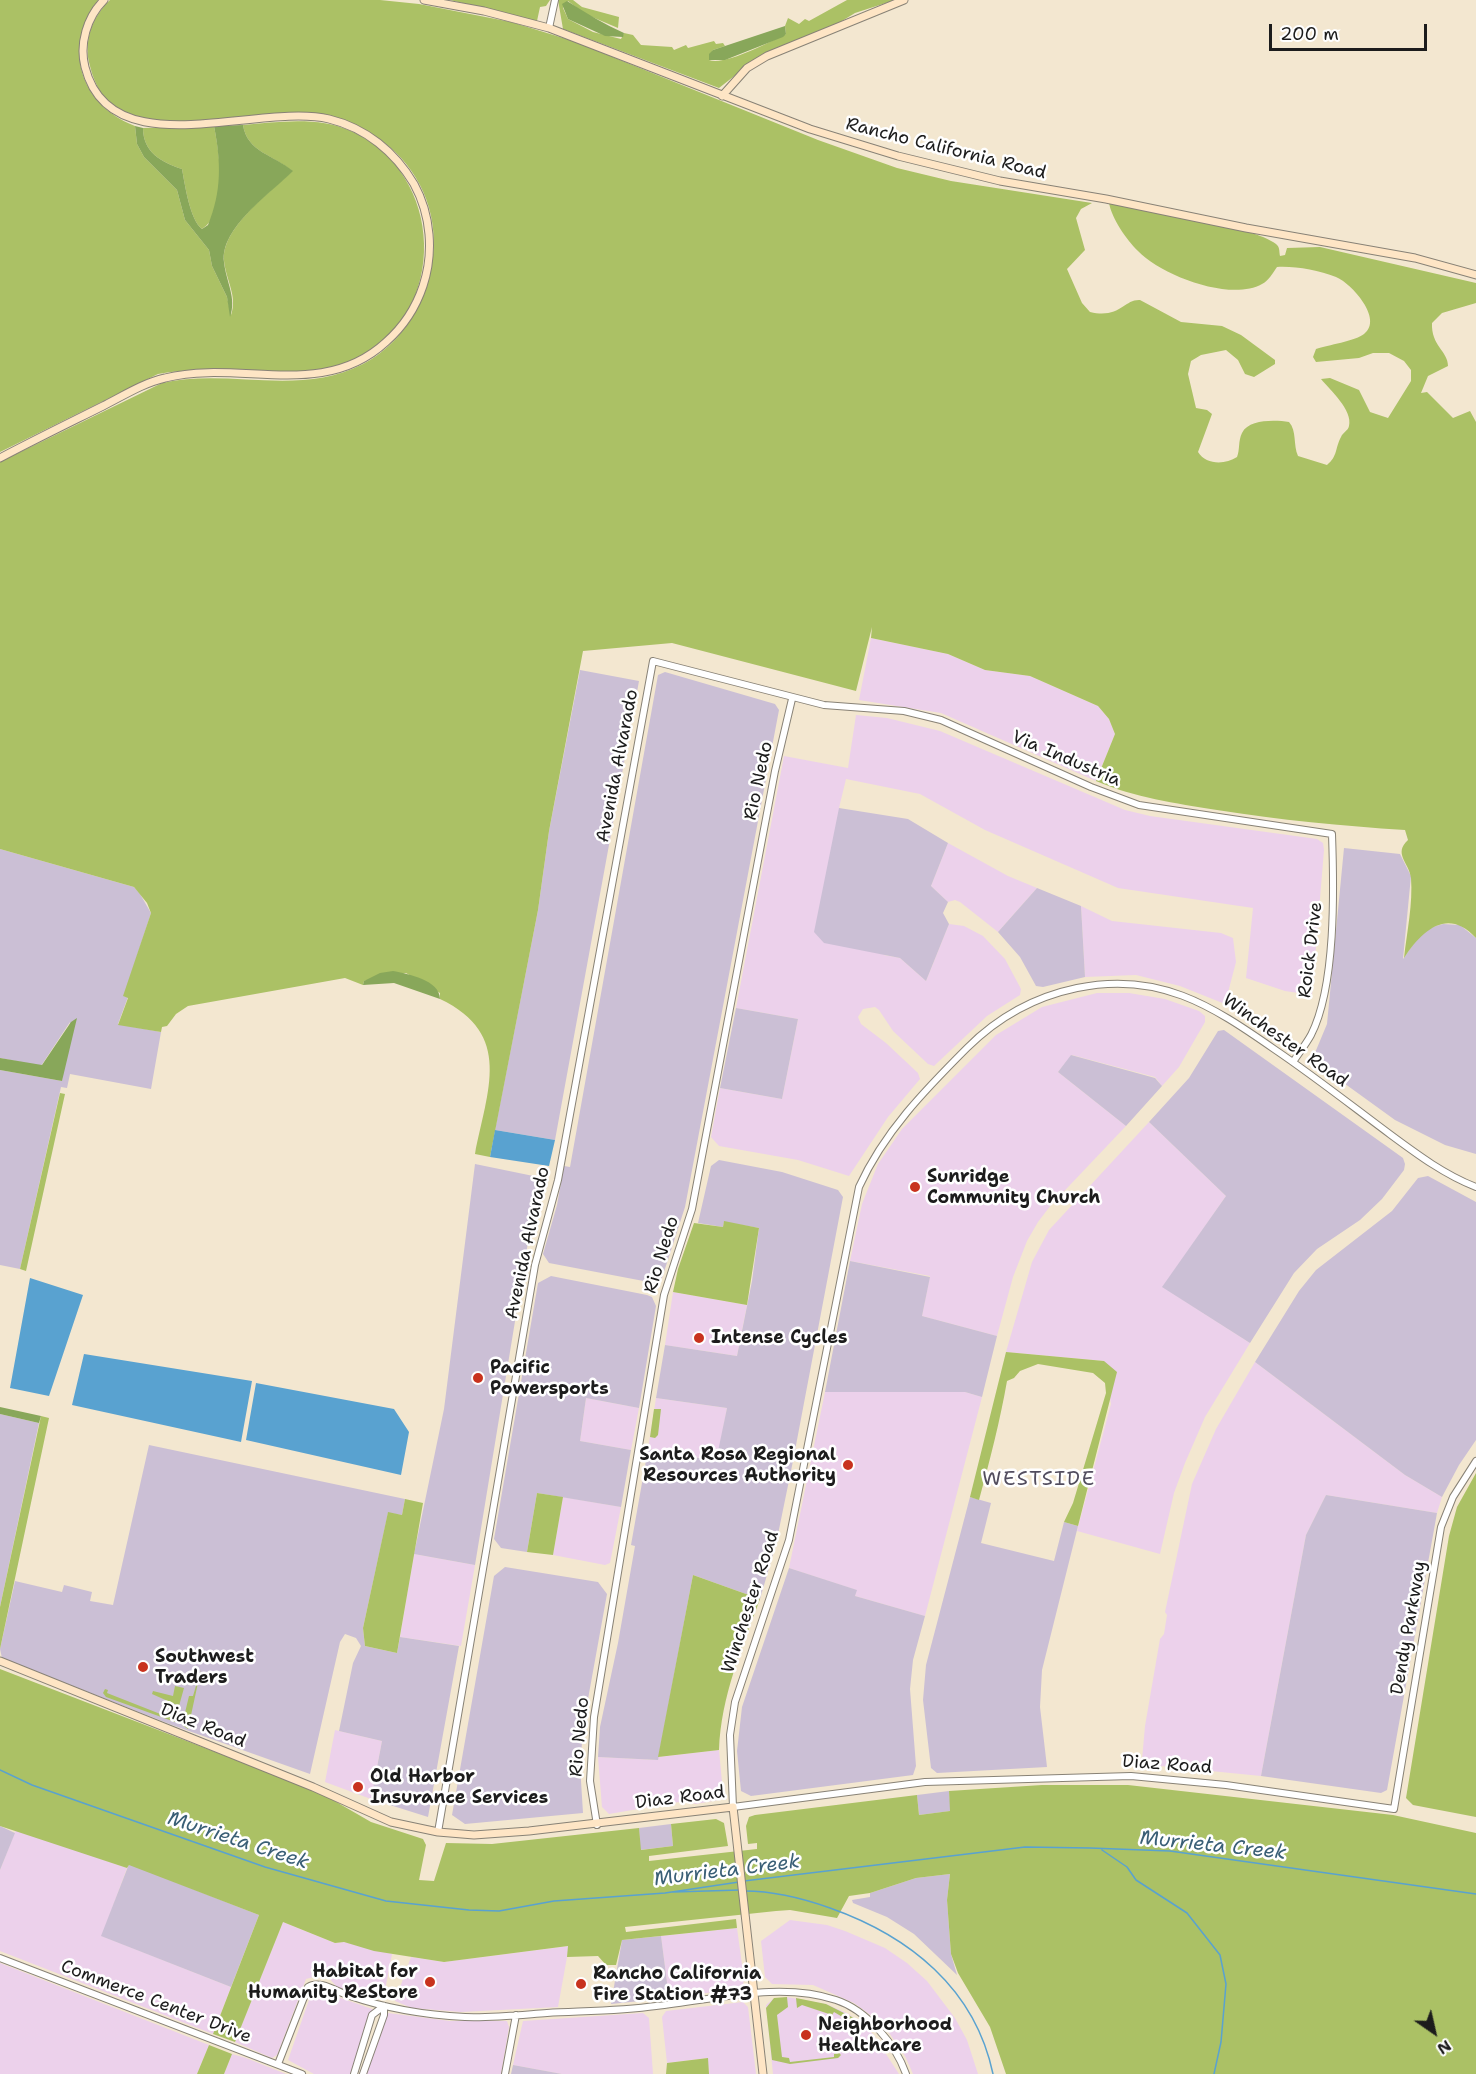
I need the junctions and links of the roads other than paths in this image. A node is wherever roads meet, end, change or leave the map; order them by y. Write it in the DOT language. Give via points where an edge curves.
graph roads {
  1 [pos="104,0"];
  2 [pos="424,0"];
  3 [pos="555,0"];
  4 [pos="904,0"];
  5 [pos="549,28"];
  6 [pos="722,96"];
  7 [pos="1476,275"];
  8 [pos="0,458"];
  9 [pos="653,662"];
  10 [pos="792,699"];
  11 [pos="1332,834"];
  12 [pos="1293,1062"];
  13 [pos="1476,1187"];
  14 [pos="1476,1461"];
  15 [pos="0,1661"];
  16 [pos="733,1806"];
  17 [pos="1394,1809"];
  18 [pos="597,1825"];
  19 [pos="438,1832"];
  20 [pos="0,1958"];
  21 [pos="753,1994"];
  22 [pos="384,2006"];
  23 [pos="516,2015"];
  24 [pos="278,2064"];
  25 [pos="302,2074"];
  26 [pos="354,2074"];
  27 [pos="363,2074"];
  28 [pos="505,2074"];
  29 [pos="763,2074"];
  30 [pos="906,2074"];
  1 -- 8 [label="main road" via="88,24 83,59 94,89 106,105 124,117 150,125 302,117 331,119 357,129 388,151 417,189 428,227 427,268 419,297 404,322 384,345 352,364 327,374 305,376 199,373 162,378"];
  2 -- 5 [label="main road, Rancho California Road"];
  3 -- 5 [label="street"];
  4 -- 6 [label="main road" via="766,56 747,68"];
  5 -- 6 [label="main road, Rancho California Road"];
  6 -- 7 [label="main road, Rancho California Road" via="850,141 965,173 1416,258"];
  9 -- 10 [label="street, Via Industria"];
  9 -- 19 [label="street, Avenida Alvarado" via="558,1176 535,1265"];
  10 -- 11 [label="street, Via Industria" via="904,711 941,720 1139,805"];
  10 -- 18 [label="street, Rio Nedo" via="693,1209 664,1295 592,1737 590,1781"];
  11 -- 12 [label="street, Roick Drive" via="1333,893 1324,990 1310,1035"];
  12 -- 13 [label="street, Winchester Road" via="1423,1158"];
  12 -- 16 [label="street, Winchester Road" via="1221,1012 1189,997 1131,985 1084,987 1034,1000 984,1031 893,1127 859,1187 789,1540 735,1702 730,1735"];
  14 -- 17 [label="street, Dendy Parkway" via="1453,1497 1441,1527"];
  15 -- 19 [label="main road, Diaz Road" via="391,1822"];
  16 -- 17 [label="street, Diaz Road" via="925,1782 1131,1776"];
  16 -- 18 [label="main road, Diaz Road"];
  16 -- 21 [label="main road, Winchester Road"];
  18 -- 19 [label="main road, Diaz Road" via="474,1835"];
  20 -- 24 [label="street, Commerce Center Drive"];
  21 -- 23 [label="street" via="653,2007"];
  21 -- 29 [label="main road, Winchester Road"];
  21 -- 30 [label="street" via="796,1992 840,2001 868,2020 887,2040 902,2060"];
  22 -- 23 [label="street" via="440,2016"];
  22 -- 24 [label="street" via="313,1984 308,1987"];
  22 -- 26 [label="street" via="372,2015"];
  22 -- 27 [label="street"];
  23 -- 28 [label="street"];
  24 -- 25 [label="street, Commerce Center Drive"];
}
